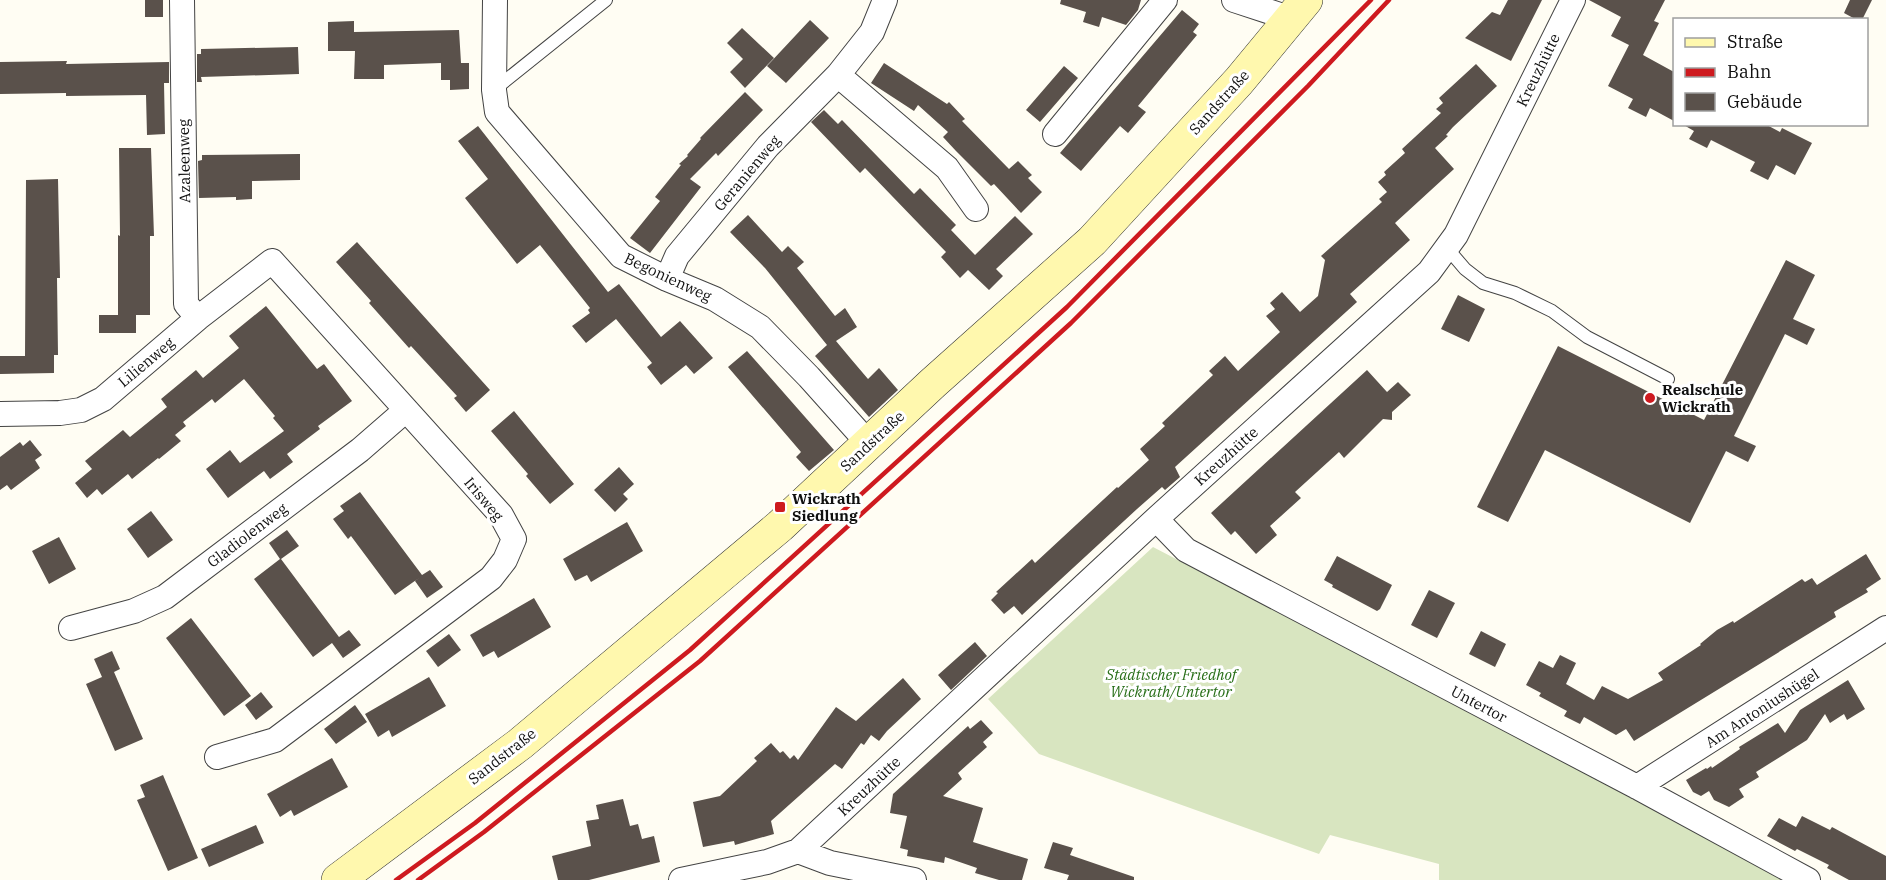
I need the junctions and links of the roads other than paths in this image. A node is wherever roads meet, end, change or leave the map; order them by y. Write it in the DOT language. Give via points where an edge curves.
graph roads {
  1 [pos="182,0"];
  2 [pos="495,0"];
  3 [pos="606,0"];
  4 [pos="885,0"];
  5 [pos="1165,0"];
  6 [pos="1234,0"];
  7 [pos="1572,0"];
  8 [pos="1299,9"];
  9 [pos="838,75"];
  10 [pos="494,90"];
  11 [pos="1055,134"];
  12 [pos="976,208"];
  13 [pos="1447,248"];
  14 [pos="272,261"];
  15 [pos="667,279"];
  16 [pos="198,318"];
  17 [pos="1668,379"];
  18 [pos="406,410"];
  19 [pos="0,414"];
  20 [pos="869,444"];
  21 [pos="1156,519"];
  22 [pos="71,628"];
  23 [pos="1886,628"];
  24 [pos="217,757"];
  25 [pos="1637,788"];
  26 [pos="798,851"];
  27 [pos="711,877"];
  28 [pos="338,880"];
  29 [pos="681,880"];
  30 [pos="914,880"];
  31 [pos="1808,880"];
  1 -- 16 [label="street, Azaleenweg" via="186,304"];
  2 -- 10 [label="street, Begonienweg"];
  3 -- 10 [label="lane"];
  4 -- 9 [label="street, Geranienweg" via="872,32"];
  5 -- 11 [label="street"];
  6 -- 8 [label="street"];
  7 -- 13 [label="street, Kreuzhütte"];
  8 -- 20 [label="main road, Sandstraße" via="1239,81 1092,241"];
  9 -- 12 [label="street" via="947,168"];
  9 -- 15 [label="street, Geranienweg" via="768,146 677,256"];
  10 -- 15 [label="street, Begonienweg" via="496,112 621,256"];
  13 -- 17 [label="lane" via="1483,283 1552,311 1587,337"];
  13 -- 21 [label="street, Kreuzhütte" via="1429,272"];
  14 -- 16 [label="street, Lilienweg"];
  14 -- 18 [label="street, Irisweg"];
  15 -- 20 [label="street, Begonienweg" via="715,299 760,327"];
  16 -- 19 [label="street, Lilienweg" via="103,399 81,410"];
  18 -- 22 [label="street, Gladiolenweg" via="360,450 165,597 134,611"];
  18 -- 24 [label="street, Irisweg" via="501,515 514,539 505,560 491,578 275,740"];
  20 -- 28 [label="main road, Sandstraße" via="780,526 520,744"];
  21 -- 25 [label="street, Untertor" via="1186,550"];
  21 -- 26 [label="street, Kreuzhütte"];
  23 -- 25 [label="street, Am Antoniushügel"];
  25 -- 31 [label="street, Untertor"];
  26 -- 27 [label="street"];
  26 -- 30 [label="street" via="830,863"];
  27 -- 29 [label="street"];
}
